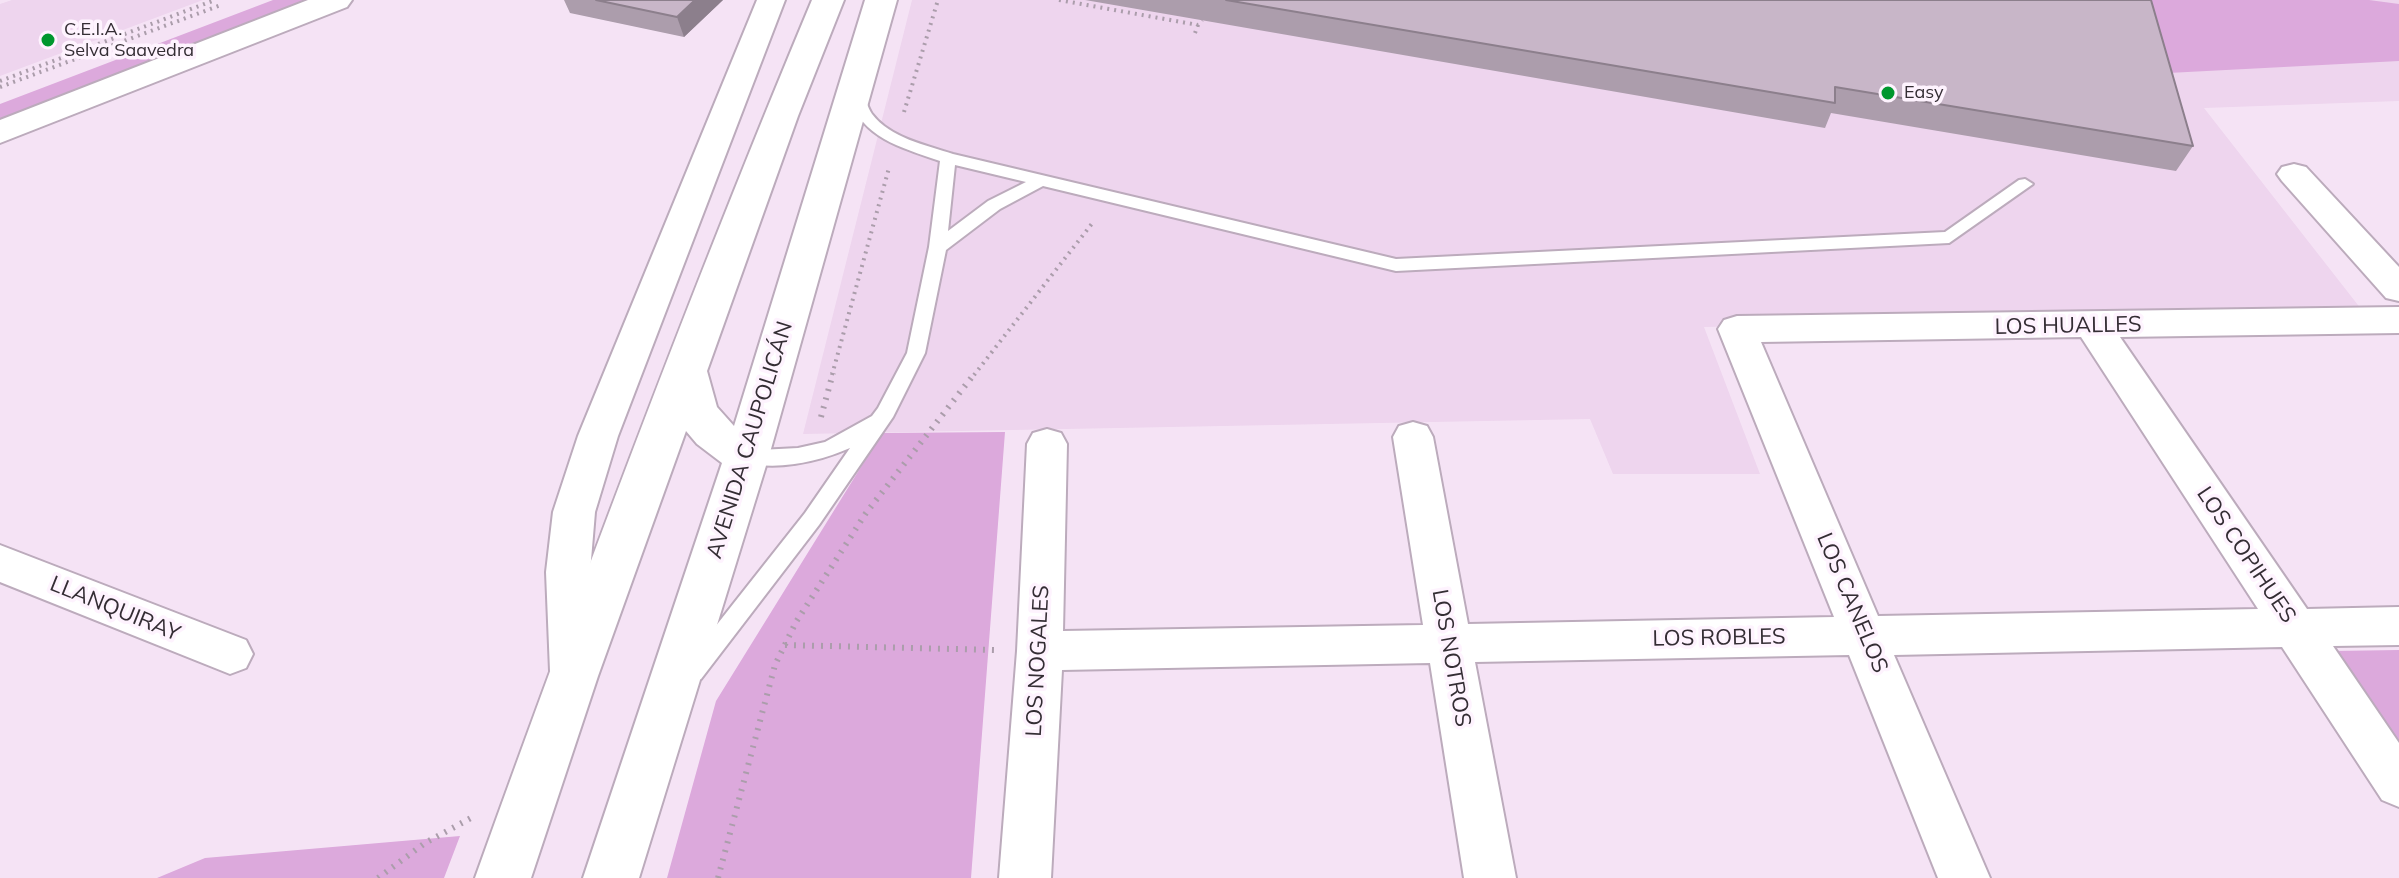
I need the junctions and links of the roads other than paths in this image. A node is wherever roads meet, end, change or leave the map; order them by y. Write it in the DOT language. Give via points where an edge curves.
graph roads {
  1 [pos="273,0"];
  2 [pos="336,0"];
  3 [pos="771,0"];
  4 [pos="828,0"];
  5 [pos="881,0"];
  6 [pos="857,82"];
  7 [pos="0,104"];
  8 [pos="0,132"];
  9 [pos="948,158"];
  10 [pos="2294,174"];
  11 [pos="1040,181"];
  12 [pos="2025,184"];
  13 [pos="938,247"];
  14 [pos="2385,257"];
  15 [pos="2399,289"];
  16 [pos="2399,320"];
  17 [pos="2093,326"];
  18 [pos="1737,329"];
  19 [pos="688,374"];
  20 [pos="886,412"];
  21 [pos="1413,437"];
  22 [pos="1047,444"];
  23 [pos="747,456"];
  24 [pos="0,563"];
  25 [pos="2399,626"];
  26 [pos="2294,628"];
  27 [pos="1866,636"];
  28 [pos="1448,643"];
  29 [pos="1040,651"];
  30 [pos="230,654"];
  31 [pos="573,676"];
  32 [pos="669,703"];
  33 [pos="2399,784"];
  34 [pos="503,878"];
  35 [pos="611,878"];
  36 [pos="1025,878"];
  37 [pos="1490,878"];
  38 [pos="1964,878"];
  1 -- 7 [label="main road"];
  2 -- 8 [label="main road"];
  3 -- 31 [label="street" via="601,428 574,512 568,572"];
  4 -- 19 [label="main road"];
  5 -- 6 [label="main road, AVENIDA CAUPOLICÁN"];
  6 -- 9 [label="lane" via="859,109 867,121 896,139"];
  6 -- 23 [label="main road, AVENIDA CAUPOLICÁN"];
  9 -- 11 [label="lane"];
  9 -- 13 [label="lane"];
  10 -- 14 [label="street"];
  11 -- 12 [label="lane" via="1396,265 1949,237"];
  11 -- 13 [label="lane" via="994,205"];
  13 -- 20 [label="lane" via="916,353"];
  14 -- 15 [label="street"];
  16 -- 17 [label="street, LOS HUALLES"];
  17 -- 18 [label="street, LOS HUALLES"];
  17 -- 26 [label="street, LOS COPIHUES"];
  18 -- 27 [label="street, LOS CANELOS"];
  19 -- 23 [label="main road" via="695,414 709,432"];
  19 -- 31 [label="main road"];
  20 -- 23 [label="lane" via="856,437 811,454"];
  20 -- 32 [label="lane" via="812,519"];
  21 -- 28 [label="street, LOS NOTROS"];
  22 -- 29 [label="street, LOS NOGALES"];
  23 -- 32 [label="main road, AVENIDA CAUPOLICÁN"];
  24 -- 30 [label="street, LLANQUIRAY"];
  25 -- 26 [label="street, LOS ROBLES"];
  26 -- 27 [label="street, LOS ROBLES"];
  26 -- 33 [label="street, LOS COPIHUES"];
  27 -- 28 [label="street, LOS ROBLES"];
  27 -- 38 [label="street, LOS CANELOS"];
  28 -- 29 [label="street, LOS ROBLES"];
  28 -- 37 [label="street, LOS NOTROS"];
  29 -- 36 [label="street, LOS NOGALES"];
  31 -- 34 [label="main road"];
  32 -- 35 [label="main road, AVENIDA CAUPOLICÁN"];
}
